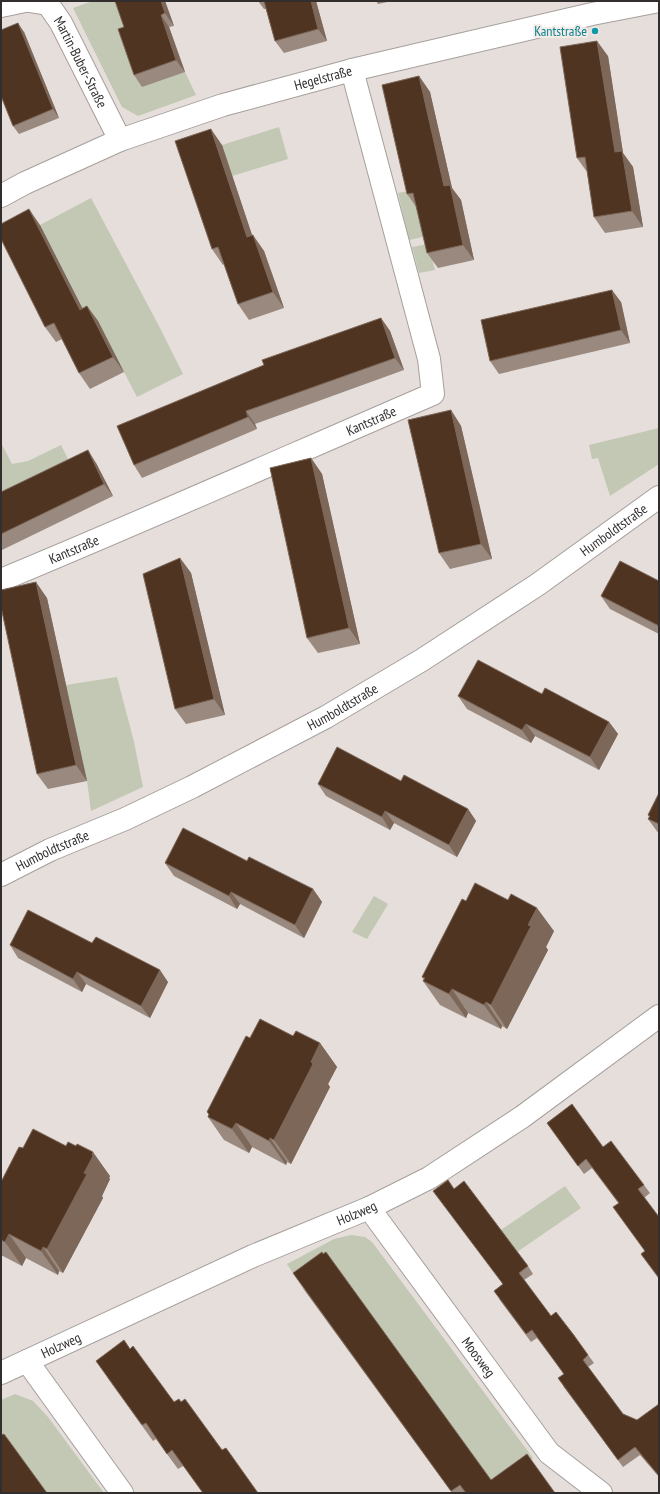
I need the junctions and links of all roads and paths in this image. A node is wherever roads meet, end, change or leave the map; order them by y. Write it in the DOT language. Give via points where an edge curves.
graph roads {
  1 [pos="25,1"];
  2 [pos="29,1"];
  3 [pos="659,1"];
  4 [pos="1,6"];
  5 [pos="352,70"];
  6 [pos="120,140"];
  7 [pos="1,196"];
  8 [pos="659,497"];
  9 [pos="1,580"];
  10 [pos="1,875"];
  11 [pos="659,1016"];
  12 [pos="369,1208"];
  13 [pos="27,1361"];
  14 [pos="1,1373"];
  15 [pos="122,1493"];
  16 [pos="601,1493"];
  1 -- 4 [label="street"];
  2 -- 6 [label="street, Martin-Buber-Straße" via="48,4 61,23"];
  3 -- 5 [label="street, Hegelstraße" via="592,14"];
  5 -- 6 [label="street, Hegelstraße" via="223,105"];
  5 -- 9 [label="street, Kantstraße" via="429,359 433,394"];
  6 -- 7 [label="street, Hegelstraße"];
  8 -- 10 [label="street, Humboldtstraße" via="537,585 422,660 326,717 192,787 126,819 50,850"];
  11 -- 12 [label="street, Holzweg" via="515,1122 429,1178"];
  12 -- 13 [label="street, Holzweg" via="253,1256"];
  12 -- 16 [label="street, Moosweg" via="549,1453"];
  13 -- 14 [label="street, Holzweg"];
  13 -- 15 [label="street, Holzweg"];
}
